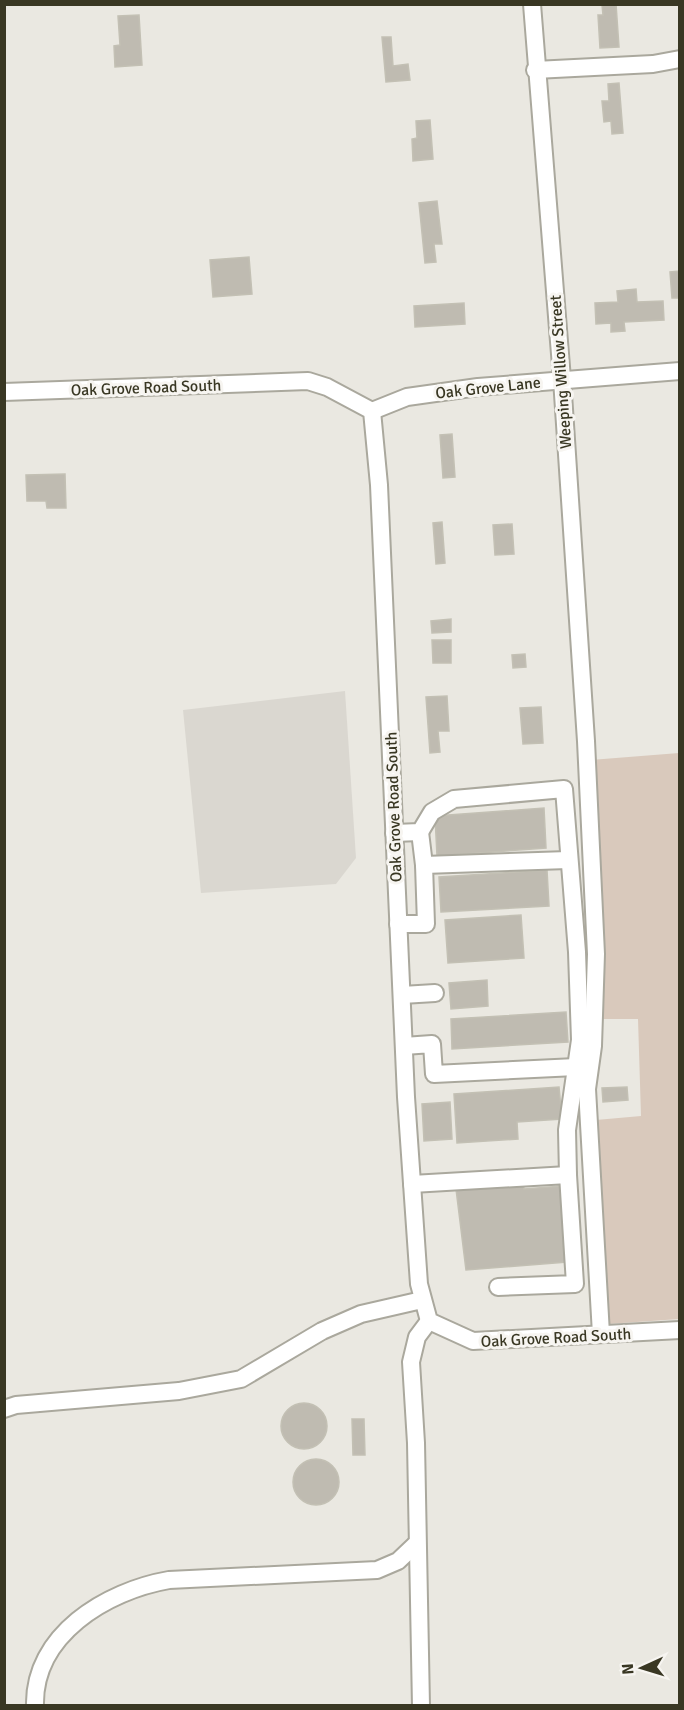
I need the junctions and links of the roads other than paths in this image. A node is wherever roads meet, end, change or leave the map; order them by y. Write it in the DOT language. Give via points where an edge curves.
graph roads {
  1 [pos="532,4"];
  2 [pos="680,59"];
  3 [pos="535,70"];
  4 [pos="680,372"];
  5 [pos="562,379"];
  6 [pos="4,392"];
  7 [pos="372,411"];
  8 [pos="420,832"];
  9 [pos="394,833"];
  10 [pos="568,860"];
  11 [pos="424,865"];
  12 [pos="398,924"];
  13 [pos="435,993"];
  14 [pos="402,994"];
  15 [pos="404,1046"];
  16 [pos="576,1067"];
  17 [pos="568,1174"];
  18 [pos="412,1184"];
  19 [pos="498,1287"];
  20 [pos="422,1300"];
  21 [pos="429,1321"];
  22 [pos="680,1330"];
  23 [pos="601,1334"];
  24 [pos="4,1409"];
  25 [pos="417,1543"];
  26 [pos="35,1706"];
  27 [pos="421,1706"];
  1 -- 3 [label="street, Weeping Willow Street"];
  2 -- 3 [label="street"];
  3 -- 5 [label="street, Weeping Willow Street"];
  4 -- 5 [label="street, Oak Grove Lane"];
  5 -- 7 [label="street, Oak Grove Lane" via="407,397"];
  5 -- 23 [label="street, Weeping Willow Street" via="596,954 593,1046 587,1089"];
  6 -- 7 [label="street, Oak Grove Road South" via="308,381"];
  7 -- 9 [label="street, Oak Grove Road South" via="379,485"];
  8 -- 9 [label="street"];
  8 -- 10 [label="street" via="432,812 454,799 564,789"];
  8 -- 11 [label="street"];
  9 -- 12 [label="street, Oak Grove Road South"];
  10 -- 11 [label="street"];
  10 -- 16 [label="street" via="578,963 580,1040"];
  11 -- 12 [label="street" via="426,924"];
  12 -- 14 [label="street, Oak Grove Road South"];
  13 -- 14 [label="street"];
  14 -- 15 [label="street, Oak Grove Road South"];
  15 -- 16 [label="street" via="432,1044 434,1074"];
  15 -- 18 [label="street, Oak Grove Road South"];
  16 -- 17 [label="street" via="567,1130"];
  17 -- 18 [label="street"];
  17 -- 19 [label="street" via="575,1284"];
  18 -- 20 [label="street, Oak Grove Road South"];
  20 -- 21 [label="street, Oak Grove Road South"];
  20 -- 24 [label="street" via="361,1314 322,1330 241,1379 180,1391"];
  21 -- 23 [label="street, Oak Grove Road South" via="473,1341"];
  21 -- 25 [label="street" via="417,1337 411,1362"];
  22 -- 23 [label="street, Oak Grove Road South"];
  25 -- 26 [label="street" via="398,1561 377,1570 142,1584 93,1610 61,1635 38,1672"];
  25 -- 27 [label="street"];
}
